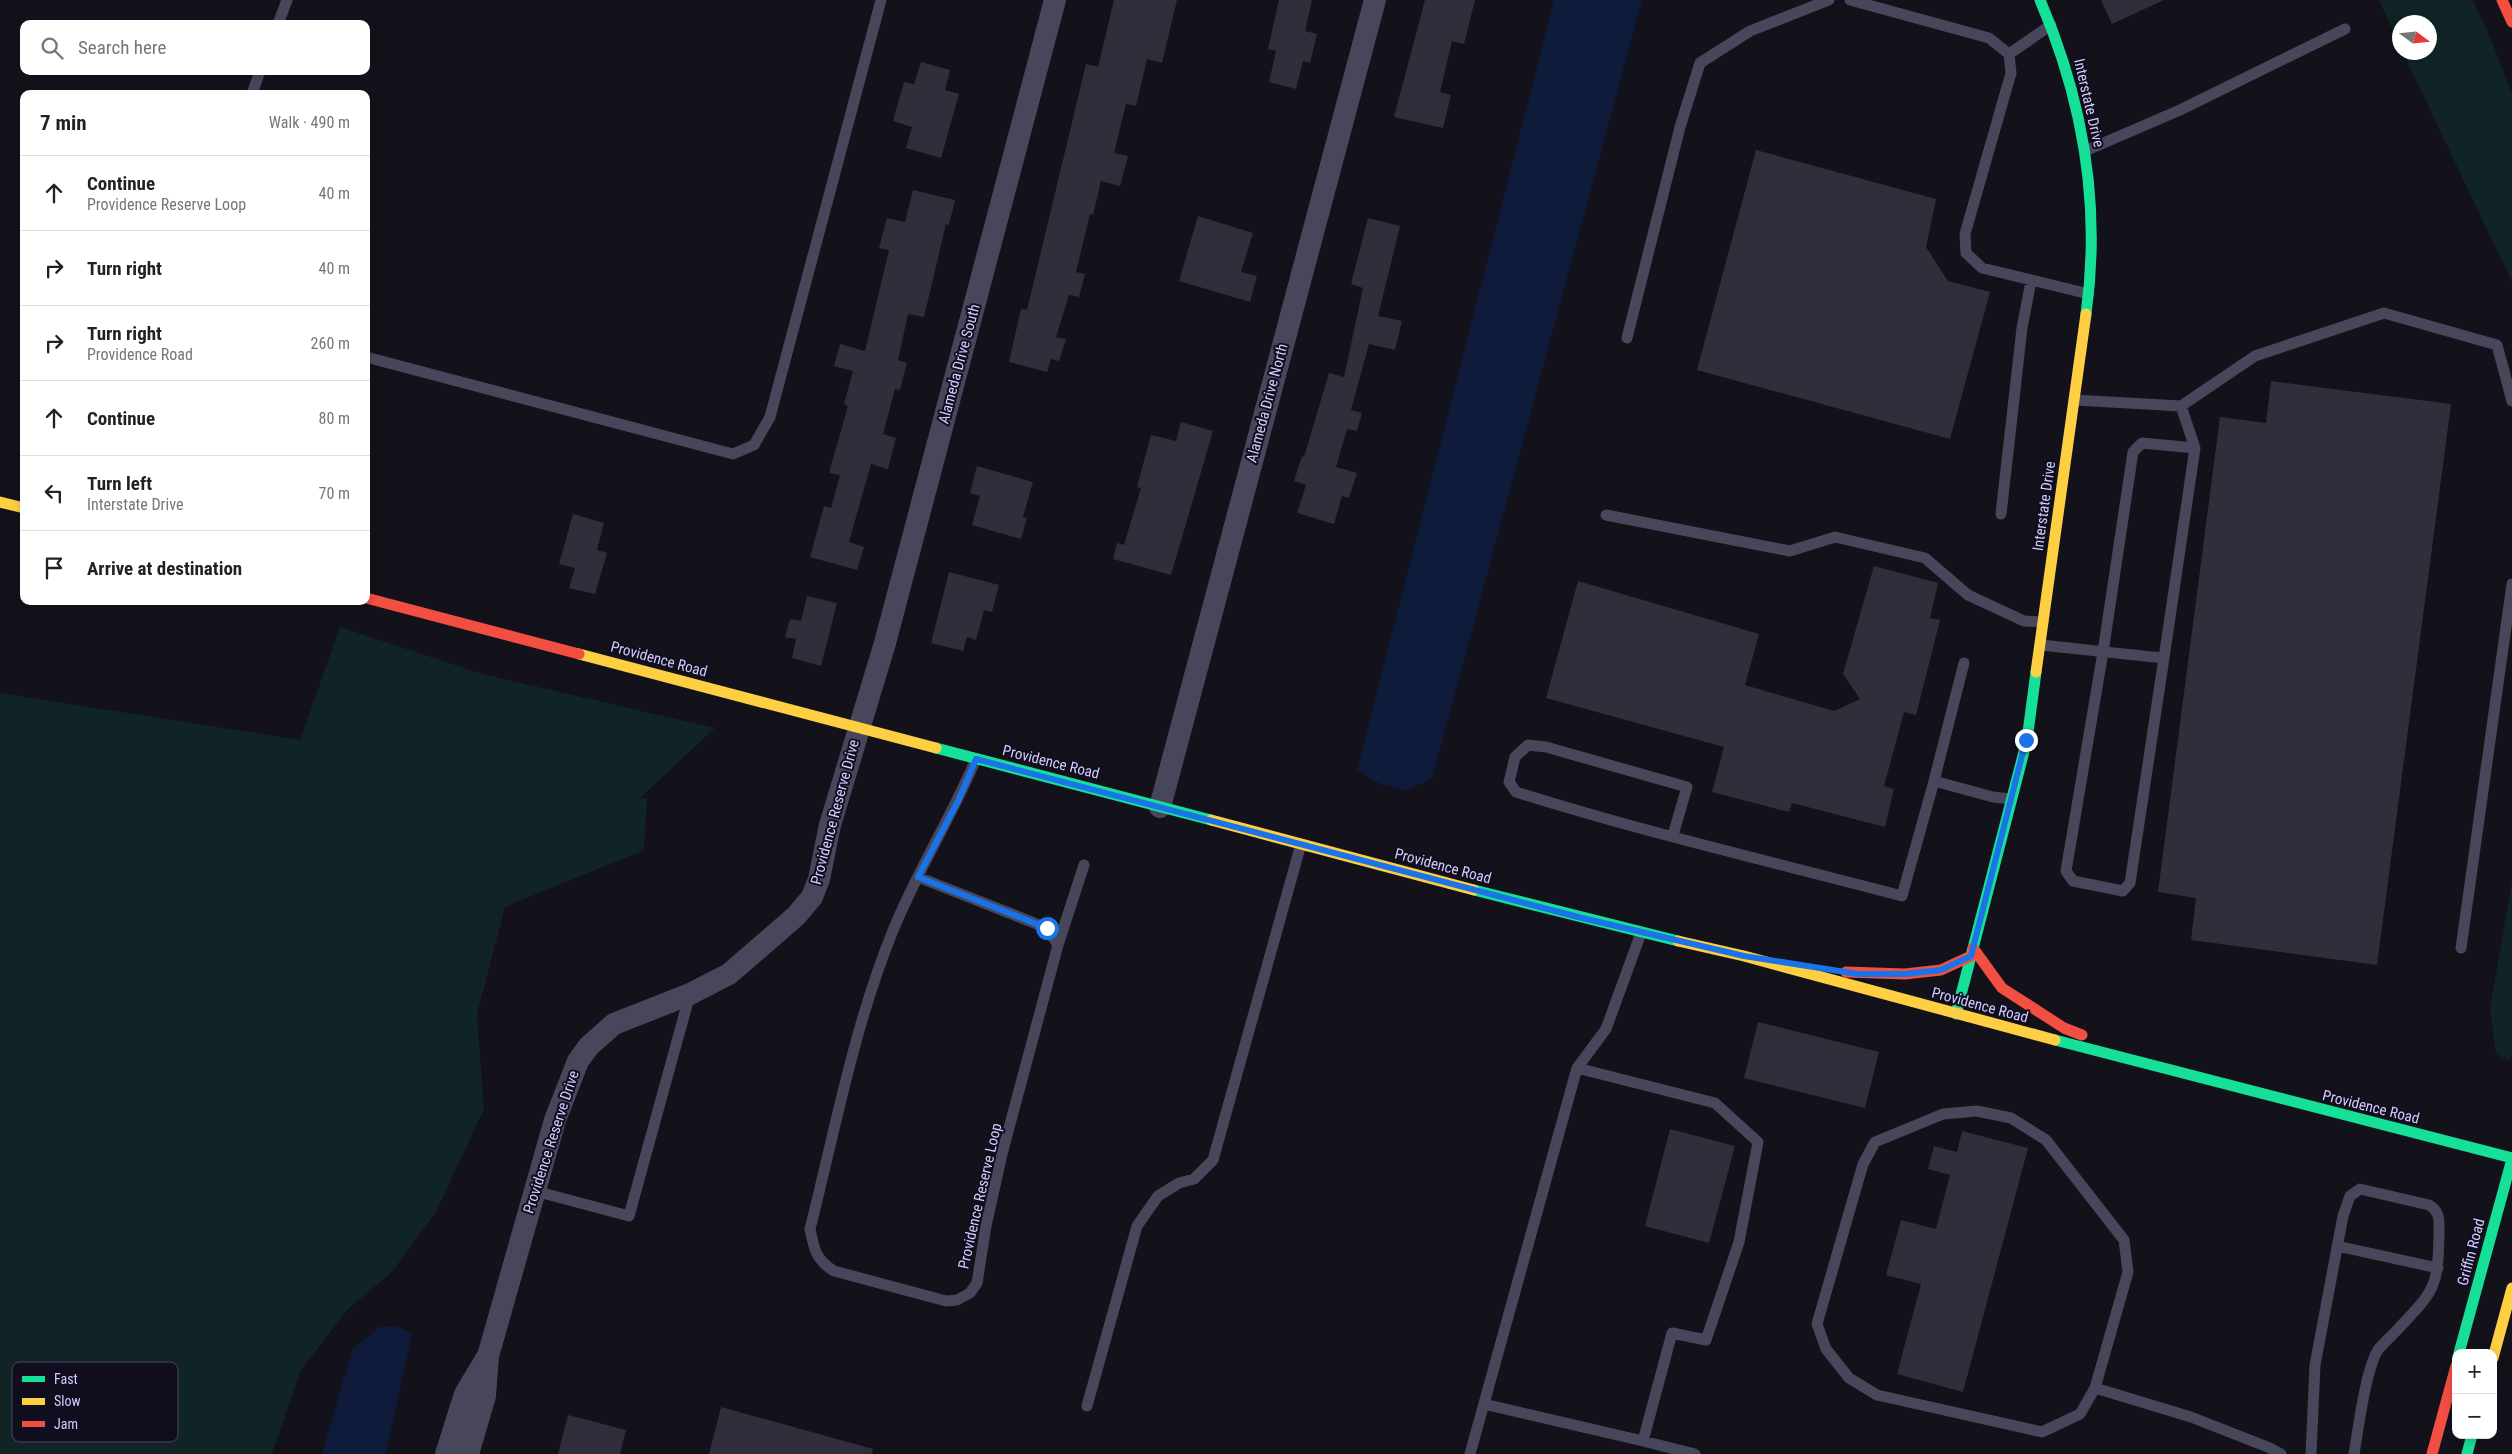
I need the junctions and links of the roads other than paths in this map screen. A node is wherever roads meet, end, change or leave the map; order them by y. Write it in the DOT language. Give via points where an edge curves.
graph roads {
  1 [pos="287,0"];
  2 [pos="881,0"];
  3 [pos="1055,0"];
  4 [pos="1375,0"];
  5 [pos="1829,0"];
  6 [pos="1850,0"];
  7 [pos="2040,0"];
  8 [pos="2502,0"];
  9 [pos="280,20"];
  10 [pos="2512,22"];
  11 [pos="2051,25"];
  12 [pos="2345,29"];
  13 [pos="2009,54"];
  14 [pos="259,75"];
  15 [pos="253,90"];
  16 [pos="2085,152"];
  17 [pos="2031,282"];
  18 [pos="2089,294"];
  19 [pos="1627,338"];
  20 [pos="370,358"];
  21 [pos="2074,400"];
  22 [pos="2512,401"];
  23 [pos="2181,406"];
  24 [pos="2194,448"];
  25 [pos="0,502"];
  26 [pos="20,507"];
  27 [pos="2001,514"];
  28 [pos="1606,515"];
  29 [pos="2512,584"];
  30 [pos="370,599"];
  31 [pos="2043,622"];
  32 [pos="2040,645"];
  33 [pos="2103,652"];
  34 [pos="2164,658"];
  35 [pos="1964,663"];
  36 [pos="858,726"];
  37 [pos="976,759"];
  38 [pos="1934,781"];
  39 [pos="2012,799"];
  40 [pos="1160,806"];
  41 [pos="1673,835"];
  42 [pos="1301,844"];
  43 [pos="1084,865"];
  44 [pos="918,877"];
  45 [pos="1641,933"];
  46 [pos="1058,945"];
  47 [pos="2461,948"];
  48 [pos="1972,952"];
  49 [pos="1744,956"];
  50 [pos="690,994"];
  51 [pos="1956,1014"];
  52 [pos="1577,1068"];
  53 [pos="2172,1071"];
  54 [pos="2512,1159"];
  55 [pos="535,1190"];
  56 [pos="2337,1246"];
  57 [pos="2438,1268"];
  58 [pos="2512,1288"];
  59 [pos="2460,1349"];
  60 [pos="2495,1349"];
  61 [pos="488,1356"];
  62 [pos="2452,1381"];
  63 [pos="2096,1388"];
  64 [pos="1484,1404"];
  65 [pos="1087,1406"];
  66 [pos="2471,1439"];
  67 [pos="1643,1441"];
  68 [pos="446,1454"];
  69 [pos="468,1454"];
  70 [pos="1470,1454"];
  71 [pos="1695,1454"];
  72 [pos="2281,1454"];
  73 [pos="2311,1454"];
  74 [pos="2354,1454"];
  75 [pos="2432,1454"];
  76 [pos="2467,1454"];
  1 -- 9 [label="lane"];
  2 -- 20 [label="lane" via="770,417 754,445 734,454"];
  3 -- 36 [label="street, Alameda Drive South" via="885,643"];
  4 -- 40 [label="street, Alameda Drive North"];
  5 -- 19 [label="lane" via="1750,31 1700,63 1680,127"];
  6 -- 13 [label="lane" via="1989,38"];
  7 -- 11 [label="main road, Interstate Drive"];
  8 -- 10 [label="main road"];
  11 -- 13 [label="lane"];
  11 -- 16 [label="main road, Interstate Drive" via="2076,102"];
  12 -- 16 [label="lane" via="2180,110"];
  13 -- 17 [label="lane" via="2011,73 1965,234 1966,253 1982,268"];
  14 -- 15 [label="lane"];
  16 -- 18 [label="main road, Interstate Drive" via="2092,219"];
  17 -- 18 [label="lane"];
  17 -- 27 [label="lane" via="2022,328"];
  18 -- 21 [label="main road, Interstate Drive"];
  21 -- 23 [label="lane"];
  21 -- 31 [label="main road, Interstate Drive"];
  22 -- 23 [label="lane" via="2496,345 2384,313 2254,356"];
  23 -- 24 [label="lane"];
  24 -- 33 [label="lane" via="2142,443 2133,452"];
  24 -- 34 [label="lane"];
  25 -- 26 [label="main road"];
  28 -- 31 [label="lane" via="1790,551 1835,537 1925,558 1968,595 2024,621"];
  29 -- 47 [label="lane"];
  30 -- 36 [label="main road, Providence Road"];
  31 -- 32 [label="main road, Interstate Drive"];
  32 -- 33 [label="lane"];
  32 -- 39 [label="main road, Interstate Drive" via="2026,740"];
  33 -- 34 [label="lane"];
  33 -- 34 [label="lane" via="2066,871 2073,880 2123,891 2130,883"];
  35 -- 38 [label="lane"];
  36 -- 37 [label="main road, Providence Road"];
  36 -- 50 [label="street, Providence Reserve Drive" via="812,897 796,916 729,974"];
  37 -- 40 [label="main road, Providence Road"];
  37 -- 44 [label="lane"];
  38 -- 39 [label="lane"];
  38 -- 41 [label="lane" via="1902,896"];
  39 -- 48 [label="main road, Interstate Drive"];
  40 -- 42 [label="main road, Providence Road"];
  41 -- 41 [label="lane" via="1516,792 1509,782 1515,757 1528,745 1546,747 1687,787"];
  42 -- 45 [label="main road, Providence Road"];
  42 -- 65 [label="lane" via="1214,1160 1194,1178 1158,1196 1137,1226"];
  43 -- 46 [label="lane"];
  44 -- 46 [label="lane" via="1047,928"];
  44 -- 46 [label="lane, Providence Reserve Loop" via="875,978 810,1229 821,1263 834,1271 946,1301 957,1300 970,1293 976,1283 1002,1154"];
  45 -- 49 [label="main road, Providence Road"];
  45 -- 52 [label="lane" via="1606,1029"];
  48 -- 49 [label="main road" via="1941,970 1905,974 1858,974"];
  48 -- 51 [label="main road, Interstate Drive"];
  48 -- 53 [label="main road" via="2002,988 2064,1028"];
  49 -- 51 [label="main road, Providence Road"];
  50 -- 55 [label="street, Providence Reserve Drive" via="614,1024 583,1054 570,1076"];
  50 -- 55 [label="lane" via="629,1216"];
  51 -- 53 [label="main road, Providence Road"];
  52 -- 64 [label="lane"];
  52 -- 67 [label="lane" via="1715,1103 1758,1142 1739,1242 1706,1340 1672,1333"];
  53 -- 54 [label="main road, Providence Road"];
  54 -- 59 [label="main road, Griffin Road"];
  55 -- 61 [label="street, Providence Reserve Drive"];
  56 -- 57 [label="lane"];
  56 -- 57 [label="lane" via="2350,1196 2360,1189 2429,1204 2439,1216"];
  56 -- 73 [label="lane" via="2315,1365"];
  57 -- 74 [label="lane" via="2426,1301 2378,1350"];
  58 -- 60 [label="main road"];
  61 -- 68 [label="street, Providence Reserve Drive" via="465,1394"];
  61 -- 69 [label="street, Providence Reserve Drive" via="485,1396"];
  62 -- 75 [label="main road"];
  63 -- 63 [label="lane" via="2128,1272 2124,1240 2046,1140 2012,1118 1977,1111 1943,1114 1875,1142 1863,1164 1817,1324 1826,1349 1849,1378 1877,1395 2042,1432 2080,1414"];
  63 -- 72 [label="lane" via="2191,1417"];
  64 -- 67 [label="lane"];
  64 -- 70 [label="lane"];
  66 -- 76 [label="main road"];
  67 -- 71 [label="lane"];
}
